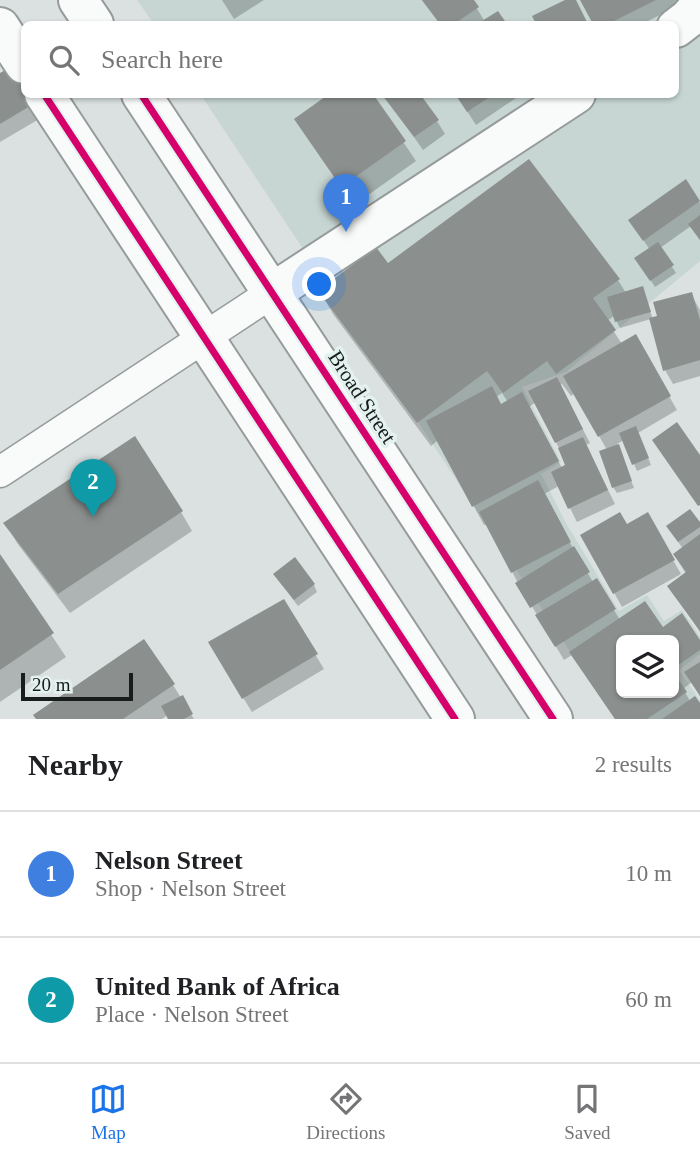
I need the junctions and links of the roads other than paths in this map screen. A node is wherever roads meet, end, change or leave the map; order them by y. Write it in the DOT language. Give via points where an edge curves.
graph roads {
  1 [pos="78,0"];
  2 [pos="700,5"];
  3 [pos="92,21"];
  4 [pos="679,26"];
  5 [pos="0,27"];
  6 [pos="21,59"];
  7 [pos="47,98"];
  8 [pos="144,98"];
  9 [pos="570,98"];
  10 [pos="273,292"];
  11 [pos="204,339"];
  12 [pos="0,472"];
  13 [pos="455,719"];
  14 [pos="553,719"];
  1 -- 3 [label="street"];
  2 -- 4 [label="street"];
  5 -- 6 [label="street"];
  7 -- 11 [label="street"];
  8 -- 10 [label="street, Broad Street"];
  9 -- 10 [label="street"];
  10 -- 11 [label="street"];
  10 -- 14 [label="street, Broad Street"];
  11 -- 12 [label="street"];
  11 -- 13 [label="street"];
}
